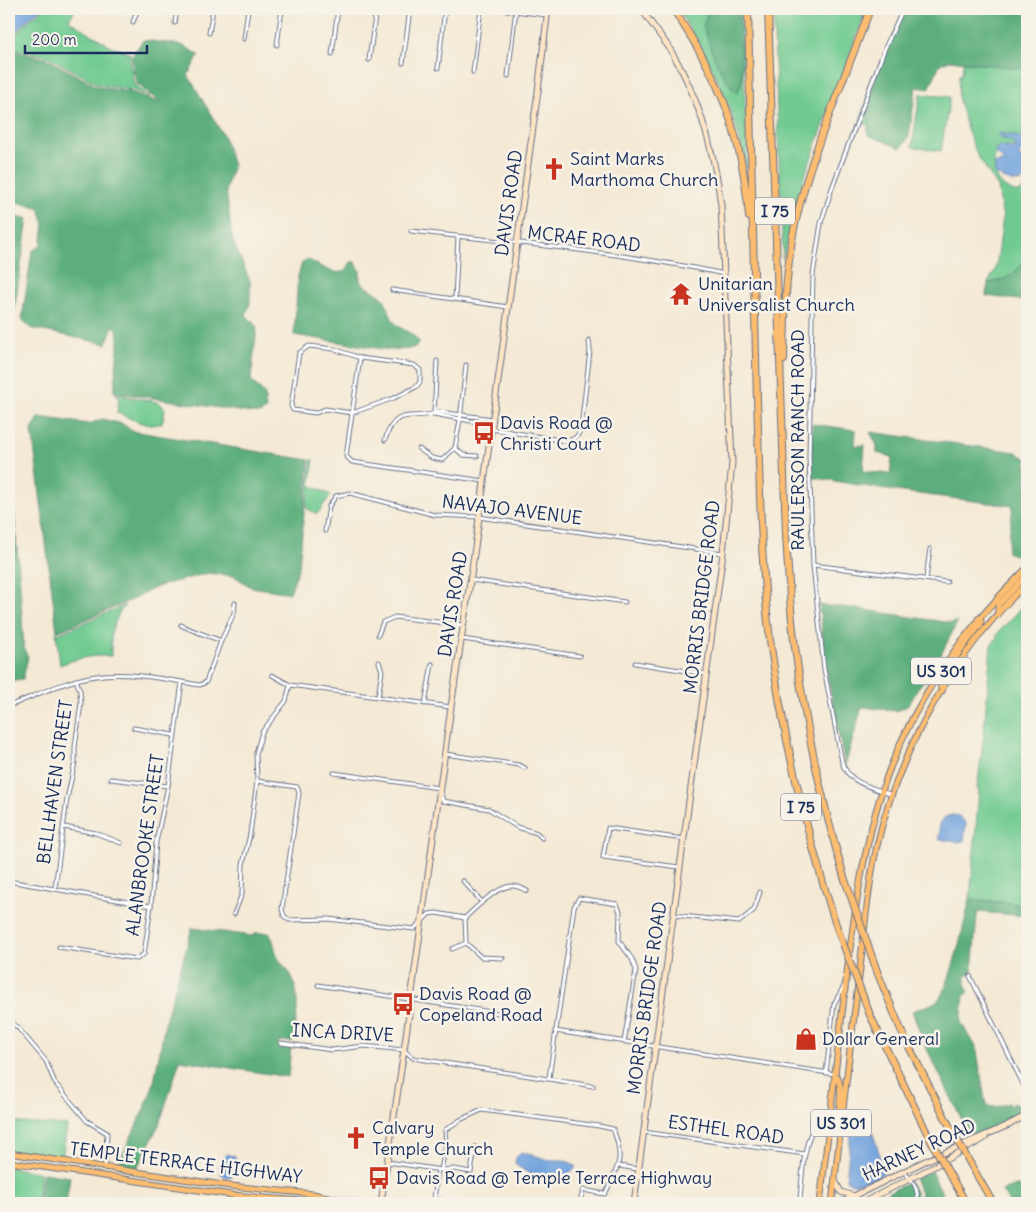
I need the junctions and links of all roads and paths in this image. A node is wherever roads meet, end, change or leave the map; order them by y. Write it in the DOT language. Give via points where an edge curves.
graph roads {
  1 [pos="138,9"];
  2 [pos="177,9"];
  3 [pos="213,9"];
  4 [pos="248,9"];
  5 [pos="282,9"];
  6 [pos="338,9"];
  7 [pos="376,9"];
  8 [pos="410,9"];
  9 [pos="445,9"];
  10 [pos="481,9"];
  11 [pos="498,9"];
  12 [pos="548,9"];
  13 [pos="641,9"];
  14 [pos="673,9"];
  15 [pos="748,9"];
  16 [pos="768,9"];
  17 [pos="872,9"];
  18 [pos="903,9"];
  19 [pos="516,10"];
  20 [pos="547,15"];
  21 [pos="133,22"];
  22 [pos="175,23"];
  23 [pos="209,33"];
  24 [pos="244,39"];
  25 [pos="277,45"];
  26 [pos="332,54"];
  27 [pos="369,60"];
  28 [pos="403,63"];
  29 [pos="438,68"];
  30 [pos="473,72"];
  31 [pos="508,76"];
  32 [pos="411,231"];
  33 [pos="458,237"];
  34 [pos="517,244"];
  35 [pos="724,274"];
  36 [pos="754,280"];
  37 [pos="392,290"];
  38 [pos="455,299"];
  39 [pos="508,308"];
  40 [pos="589,340"];
  41 [pos="360,358"];
  42 [pos="437,361"];
  43 [pos="466,365"];
  44 [pos="352,413"];
  45 [pos="434,414"];
  46 [pos="782,414"];
  47 [pos="461,415"];
  48 [pos="460,420"];
  49 [pos="492,424"];
  50 [pos="385,440"];
  51 [pos="455,448"];
  52 [pos="419,449"];
  53 [pos="477,456"];
  54 [pos="484,481"];
  55 [pos="479,517"];
  56 [pos="325,531"];
  57 [pos="930,549"];
  58 [pos="723,553"];
  59 [pos="813,565"];
  60 [pos="1027,568"];
  61 [pos="1027,575"];
  62 [pos="471,580"];
  63 [pos="926,580"];
  64 [pos="947,582"];
  65 [pos="1027,583"];
  66 [pos="625,602"];
  67 [pos="235,603"];
  68 [pos="998,615"];
  69 [pos="978,619"];
  70 [pos="181,625"];
  71 [pos="464,626"];
  72 [pos="378,635"];
  73 [pos="462,639"];
  74 [pos="221,641"];
  75 [pos="580,656"];
  76 [pos="378,662"];
  77 [pos="635,662"];
  78 [pos="432,664"];
  79 [pos="706,674"];
  80 [pos="272,675"];
  81 [pos="76,680"];
  82 [pos="182,682"];
  83 [pos="290,684"];
  84 [pos="942,691"];
  85 [pos="378,697"];
  86 [pos="425,704"];
  87 [pos="9,706"];
  88 [pos="451,707"];
  89 [pos="134,728"];
  90 [pos="173,735"];
  91 [pos="444,754"];
  92 [pos="525,768"];
  93 [pos="334,773"];
  94 [pos="111,779"];
  95 [pos="256,781"];
  96 [pos="168,786"];
  97 [pos="439,788"];
  98 [pos="882,791"];
  99 [pos="892,795"];
  100 [pos="64,827"];
  101 [pos="542,838"];
  102 [pos="683,839"];
  103 [pos="121,843"];
  104 [pos="679,867"];
  105 [pos="9,881"];
  106 [pos="463,881"];
  107 [pos="55,888"];
  108 [pos="527,891"];
  109 [pos="760,892"];
  110 [pos="481,901"];
  111 [pos="151,906"];
  112 [pos="234,914"];
  113 [pos="672,915"];
  114 [pos="465,918"];
  115 [pos="422,921"];
  116 [pos="466,943"];
  117 [pos="59,947"];
  118 [pos="452,948"];
  119 [pos="503,958"];
  120 [pos="970,976"];
  121 [pos="846,982"];
  122 [pos="318,986"];
  123 [pos="411,1001"];
  124 [pos="518,1016"];
  125 [pos="9,1020"];
  126 [pos="555,1031"];
  127 [pos="624,1042"];
  128 [pos="281,1044"];
  129 [pos="654,1048"];
  130 [pos="404,1050"];
  131 [pos="826,1073"];
  132 [pos="835,1074"];
  133 [pos="549,1078"];
  134 [pos="593,1086"];
  135 [pos="1027,1092"];
  136 [pos="1027,1115"];
  137 [pos="1011,1124"];
  138 [pos="829,1125"];
  139 [pos="643,1132"];
  140 [pos="475,1147"];
  141 [pos="9,1153"];
  142 [pos="806,1154"];
  143 [pos="837,1154"];
  144 [pos="64,1161"];
  145 [pos="9,1162"];
  146 [pos="387,1162"];
  147 [pos="619,1166"];
  148 [pos="105,1168"];
  149 [pos="638,1169"];
  150 [pos="62,1170"];
  151 [pos="439,1170"];
  152 [pos="903,1172"];
  153 [pos="911,1179"];
  154 [pos="834,1181"];
  155 [pos="855,1196"];
  156 [pos="800,1200"];
  157 [pos="324,1203"];
  158 [pos="358,1203"];
  159 [pos="381,1203"];
  160 [pos="461,1203"];
  161 [pos="580,1203"];
  162 [pos="634,1203"];
  163 [pos="820,1203"];
  164 [pos="832,1203"];
  165 [pos="840,1203"];
  166 [pos="862,1203"];
  167 [pos="917,1203"];
  168 [pos="966,1203"];
  169 [pos="994,1203"];
  1 -- 21 [label="street"];
  2 -- 22 [label="street"];
  3 -- 23 [label="street"];
  4 -- 24 [label="street"];
  5 -- 25 [label="street"];
  6 -- 26 [label="street"];
  7 -- 27 [label="street"];
  8 -- 28 [label="street"];
  9 -- 29 [label="street"];
  10 -- 30 [label="street"];
  11 -- 19 [label="street"];
  12 -- 20 [label="street, DAVIS ROAD"];
  13 -- 35 [label="street, MORRIS BRIDGE ROAD" via="679,66 700,112 715,166 721,205"];
  14 -- 36 [label="highway" via="707,62 735,131 744,172"];
  15 -- 36 [label="highway, I 75"];
  16 -- 46 [label="highway, I 75"];
  17 -- 46 [label="highway" via="810,170 796,221 786,282"];
  18 -- 59 [label="street, RAULERSON RANCH ROAD" via="832,188 816,248 812,288 809,457"];
  19 -- 20 [label="street"];
  19 -- 31 [label="street"];
  20 -- 34 [label="street, DAVIS ROAD"];
  32 -- 33 [label="street, MCRAE ROAD"];
  33 -- 34 [label="street, MCRAE ROAD"];
  33 -- 38 [label="street"];
  34 -- 35 [label="street, MCRAE ROAD" via="627,257"];
  34 -- 39 [label="street, DAVIS ROAD"];
  35 -- 58 [label="street, MORRIS BRIDGE ROAD" via="732,463"];
  36 -- 168 [label="highway, I 75, bridge" via="762,543 770,640 794,778 836,925 870,1015 931,1141"];
  37 -- 38 [label="street"];
  38 -- 39 [label="street"];
  39 -- 49 [label="street, DAVIS ROAD"];
  40 -- 49 [label="street" via="581,428 574,440 566,441"];
  41 -- 44 [label="street"];
  41 -- 44 [label="street" via="414,365 420,370 420,382 394,398"];
  41 -- 44 [label="street" via="334,349 309,346 299,353 292,397 293,410 316,413 325,409"];
  42 -- 45 [label="street"];
  43 -- 47 [label="street"];
  44 -- 54 [label="street" via="346,456 352,462"];
  45 -- 47 [label="street"];
  45 -- 48 [label="street"];
  45 -- 50 [label="street" via="399,418 390,425"];
  46 -- 169 [label="highway, I 75, bridge" via="794,646 814,758 844,877 904,1037 952,1131"];
  47 -- 48 [label="street"];
  47 -- 49 [label="street"];
  48 -- 49 [label="street"];
  48 -- 51 [label="street"];
  49 -- 54 [label="street, DAVIS ROAD"];
  51 -- 52 [label="street" via="442,460 432,458"];
  51 -- 53 [label="street" via="463,454"];
  54 -- 55 [label="street, DAVIS ROAD"];
  55 -- 56 [label="street, NAVAJO AVENUE" via="435,515 350,493 336,496 329,506"];
  55 -- 58 [label="street, NAVAJO AVENUE"];
  55 -- 62 [label="street, DAVIS ROAD"];
  57 -- 63 [label="street"];
  58 -- 79 [label="street, MORRIS BRIDGE ROAD"];
  59 -- 63 [label="street"];
  59 -- 98 [label="street, RAULERSON RANCH ROAD" via="824,669 845,772 854,781"];
  60 -- 69 [label="main road, US 301"];
  61 -- 68 [label="main road" via="998,605"];
  62 -- 66 [label="street"];
  62 -- 71 [label="street, DAVIS ROAD"];
  63 -- 64 [label="street"];
  65 -- 68 [label="main road, US 301"];
  67 -- 74 [label="street" via="234,613"];
  68 -- 84 [label="main road, US 301"];
  69 -- 84 [label="main road" via="981,624 940,684"];
  69 -- 98 [label="main road, US 301" via="920,704"];
  70 -- 74 [label="street"];
  71 -- 72 [label="street" via="395,617 383,622"];
  71 -- 73 [label="street, DAVIS ROAD"];
  73 -- 75 [label="street"];
  73 -- 88 [label="street, DAVIS ROAD"];
  74 -- 82 [label="street" via="206,682 200,685"];
  76 -- 85 [label="street" via="382,671"];
  77 -- 79 [label="street"];
  78 -- 86 [label="street"];
  79 -- 102 [label="street, MORRIS BRIDGE ROAD"];
  80 -- 83 [label="street"];
  81 -- 82 [label="street" via="97,675 122,675"];
  81 -- 87 [label="street"];
  81 -- 100 [label="street, BELLHAVEN STREET" via="81,703"];
  82 -- 90 [label="street, ALANBROOKE STREET"];
  83 -- 85 [label="street"];
  83 -- 95 [label="street" via="286,701 262,732 256,753"];
  84 -- 99 [label="main road, US 301" via="916,736"];
  85 -- 86 [label="street"];
  86 -- 88 [label="street"];
  88 -- 91 [label="street, DAVIS ROAD"];
  89 -- 90 [label="street"];
  90 -- 96 [label="street, ALANBROOKE STREET"];
  91 -- 92 [label="street"];
  91 -- 97 [label="street, DAVIS ROAD"];
  93 -- 97 [label="street"];
  94 -- 96 [label="street"];
  95 -- 112 [label="street" via="243,864 242,894"];
  95 -- 115 [label="street" via="297,787 299,793 282,909 284,916 296,921 328,920 404,929 414,929"];
  96 -- 111 [label="street, ALANBROOKE STREET" via="156,842"];
  97 -- 101 [label="street" via="442,801 489,809 516,827 537,832"];
  97 -- 115 [label="street, DAVIS ROAD"];
  98 -- 99 [label="street, RAULERSON RANCH ROAD"];
  98 -- 121 [label="main road, US 301" via="863,864"];
  99 -- 143 [label="main road, US 301" via="878,839 868,892"];
  100 -- 103 [label="street" via="96,833"];
  100 -- 107 [label="street, BELLHAVEN STREET"];
  102 -- 104 [label="street, MORRIS BRIDGE ROAD"];
  102 -- 104 [label="street" via="608,828 603,857"];
  104 -- 113 [label="street, MORRIS BRIDGE ROAD"];
  105 -- 107 [label="street"];
  106 -- 110 [label="street"];
  107 -- 111 [label="street"];
  108 -- 110 [label="street" via="510,886"];
  109 -- 113 [label="street" via="754,910 739,922"];
  110 -- 114 [label="street"];
  111 -- 117 [label="street, ALANBROOKE STREET" via="144,954 137,959"];
  113 -- 129 [label="street, MORRIS BRIDGE ROAD"];
  114 -- 115 [label="street" via="436,913 429,914"];
  114 -- 116 [label="street"];
  115 -- 123 [label="street, DAVIS ROAD"];
  116 -- 118 [label="street"];
  116 -- 119 [label="street" via="481,957"];
  120 -- 135 [label="street"];
  121 -- 131 [label="street" via="834,1004"];
  121 -- 132 [label="main road, US 301"];
  122 -- 123 [label="street"];
  123 -- 124 [label="street"];
  123 -- 130 [label="street, DAVIS ROAD"];
  125 -- 148 [label="street" via="46,1061 55,1083 87,1121 108,1133"];
  126 -- 127 [label="street"];
  126 -- 127 [label="street" via="574,907 579,898 617,904 620,912 619,940 636,970"];
  126 -- 133 [label="street"];
  127 -- 129 [label="street"];
  128 -- 130 [label="street, INCA DRIVE" via="332,1050 364,1046"];
  129 -- 131 [label="street"];
  129 -- 139 [label="street, MORRIS BRIDGE ROAD"];
  130 -- 133 [label="street, INCA DRIVE" via="413,1058"];
  130 -- 146 [label="street, DAVIS ROAD"];
  131 -- 132 [label="street"];
  132 -- 138 [label="main road, US 301"];
  132 -- 143 [label="main road" via="841,1085"];
  133 -- 134 [label="street, INCA DRIVE"];
  136 -- 137 [label="street, HARNEY ROAD"];
  137 -- 152 [label="street, HARNEY ROAD"];
  137 -- 153 [label="street, HARNEY ROAD"];
  138 -- 142 [label="street" via="816,1124 810,1132"];
  138 -- 163 [label="main road, US 301"];
  139 -- 142 [label="street, ESTHEL ROAD"];
  139 -- 149 [label="street, MORRIS BRIDGE ROAD"];
  140 -- 151 [label="street" via="471,1172"];
  141 -- 144 [label="main road, TEMPLE TERRACE HIGHWAY"];
  142 -- 156 [label="street"];
  143 -- 154 [label="main road, US 301"];
  144 -- 148 [label="main road, TEMPLE TERRACE HIGHWAY"];
  144 -- 150 [label="main road"];
  145 -- 150 [label="main road, TEMPLE TERRACE HIGHWAY"];
  146 -- 151 [label="street"];
  146 -- 159 [label="street, DAVIS ROAD"];
  147 -- 149 [label="street"];
  147 -- 151 [label="street" via="620,1151 613,1130 482,1110 445,1130 446,1144"];
  147 -- 161 [label="street" via="605,1194 583,1190"];
  148 -- 158 [label="main road, TEMPLE TERRACE HIGHWAY" via="313,1194"];
  149 -- 162 [label="street, MORRIS BRIDGE ROAD"];
  150 -- 157 [label="main road, TEMPLE TERRACE HIGHWAY" via="232,1195"];
  151 -- 160 [label="street" via="434,1199"];
  152 -- 153 [label="street"];
  152 -- 155 [label="street, HARNEY ROAD"];
  153 -- 166 [label="street, HARNEY ROAD"];
  153 -- 167 [label="street" via="919,1194"];
  154 -- 155 [label="street" via="841,1192"];
  154 -- 164 [label="main road, US 301"];
  155 -- 165 [label="street, HARNEY ROAD"];
}
